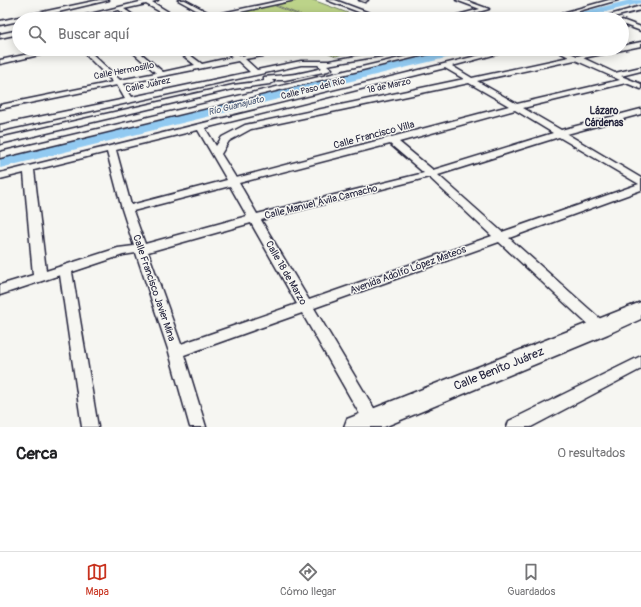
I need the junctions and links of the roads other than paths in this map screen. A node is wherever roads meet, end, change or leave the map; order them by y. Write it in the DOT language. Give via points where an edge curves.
graph roads {
  1 [pos="106,0"];
  2 [pos="127,0"];
  3 [pos="155,0"];
  4 [pos="181,0"];
  5 [pos="292,0"];
  6 [pos="343,0"];
  7 [pos="459,0"];
  8 [pos="615,0"];
  9 [pos="333,1"];
  10 [pos="147,2"];
  11 [pos="119,8"];
  12 [pos="641,8"];
  13 [pos="108,11"];
  14 [pos="52,12"];
  15 [pos="105,12"];
  16 [pos="125,12"];
  17 [pos="165,12"];
  18 [pos="204,12"];
  19 [pos="237,12"];
  20 [pos="363,12"];
  21 [pos="474,12"];
  22 [pos="570,12"];
  23 [pos="629,12"];
  24 [pos="12,21"];
  25 [pos="1,23"];
  26 [pos="629,25"];
  27 [pos="633,26"];
  28 [pos="629,27"];
  29 [pos="641,29"];
  30 [pos="12,33"];
  31 [pos="0,36"];
  32 [pos="641,44"];
  33 [pos="629,47"];
  34 [pos="21,56"];
  35 [pos="91,56"];
  36 [pos="140,56"];
  37 [pos="187,56"];
  38 [pos="236,56"];
  39 [pos="248,56"];
  40 [pos="369,56"];
  41 [pos="417,56"];
  42 [pos="486,56"];
  43 [pos="573,56"];
  44 [pos="587,56"];
  45 [pos="239,58"];
  46 [pos="578,58"];
  47 [pos="1,61"];
  48 [pos="317,62"];
  49 [pos="201,66"];
  50 [pos="447,66"];
  51 [pos="641,69"];
  52 [pos="255,72"];
  53 [pos="162,74"];
  54 [pos="246,74"];
  55 [pos="614,75"];
  56 [pos="469,79"];
  57 [pos="268,80"];
  58 [pos="626,81"];
  59 [pos="120,82"];
  60 [pos="641,87"];
  61 [pos="279,89"];
  62 [pos="130,100"];
  63 [pos="0,107"];
  64 [pos="516,108"];
  65 [pos="641,111"];
  66 [pos="200,126"];
  67 [pos="0,128"];
  68 [pos="561,133"];
  69 [pos="0,141"];
  70 [pos="392,142"];
  71 [pos="112,148"];
  72 [pos="0,155"];
  73 [pos="216,155"];
  74 [pos="29,169"];
  75 [pos="431,174"];
  76 [pos="0,176"];
  77 [pos="232,182"];
  78 [pos="641,182"];
  79 [pos="641,187"];
  80 [pos="127,209"];
  81 [pos="254,218"];
  82 [pos="499,237"];
  83 [pos="141,248"];
  84 [pos="65,269"];
  85 [pos="40,277"];
  86 [pos="0,290"];
  87 [pos="305,306"];
  88 [pos="641,310"];
  89 [pos="602,328"];
  90 [pos="176,352"];
  91 [pos="641,362"];
  92 [pos="364,424"];
  93 [pos="90,427"];
  94 [pos="198,427"];
  95 [pos="516,427"];
  1 -- 14 [label="street"];
  2 -- 13 [label="street"];
  3 -- 10 [label="street"];
  4 -- 18 [label="street"];
  5 -- 19 [label="street"];
  6 -- 9 [label="street"];
  7 -- 21 [label="street" via="486,9"];
  8 -- 22 [label="street"];
  9 -- 20 [label="street"];
  10 -- 11 [label="street"];
  10 -- 17 [label="street"];
  11 -- 13 [label="street"];
  11 -- 16 [label="street"];
  12 -- 23 [label="street"];
  13 -- 15 [label="street"];
  24 -- 25 [label="street"];
  26 -- 27 [label="street"];
  27 -- 28 [label="street"];
  27 -- 29 [label="street"];
  30 -- 31 [label="street"];
  32 -- 33 [label="street"];
  34 -- 47 [label="street"];
  35 -- 59 [label="street"];
  36 -- 53 [label="street"];
  37 -- 49 [label="street"];
  38 -- 45 [label="street"];
  39 -- 45 [label="street, Calle Hermosillo"];
  40 -- 48 [label="street, Calle Juárez" via="329,63"];
  41 -- 61 [label="street, Calle Paso del Río"];
  42 -- 50 [label="street, Calle Paso del Río"];
  43 -- 46 [label="street"];
  44 -- 46 [label="street, 18 de Marzo"];
  45 -- 49 [label="street, Calle Hermosillo"];
  45 -- 52 [label="street"];
  46 -- 55 [label="street"];
  46 -- 56 [label="street, 18 de Marzo"];
  48 -- 52 [label="street, Calle Juárez"];
  48 -- 57 [label="street" via="328,69"];
  49 -- 53 [label="street, Calle Hermosillo"];
  50 -- 56 [label="street"];
  50 -- 66 [label="street, Calle Paso del Río"];
  51 -- 55 [label="street"];
  52 -- 54 [label="street, Calle Juárez"];
  53 -- 59 [label="street, Calle Hermosillo"];
  54 -- 57 [label="street"];
  54 -- 62 [label="street, Calle Juárez"];
  55 -- 58 [label="street"];
  56 -- 64 [label="street"];
  56 -- 73 [label="street, 18 de Marzo" via="248,126 225,138"];
  57 -- 61 [label="street"];
  57 -- 69 [label="street"];
  58 -- 60 [label="street"];
  58 -- 64 [label="street, Calle Francisco Villa"];
  59 -- 62 [label="street"];
  59 -- 63 [label="street, Calle Hermosillo"];
  61 -- 72 [label="street, Calle Paso del Río"];
  62 -- 67 [label="street, Calle Juárez"];
  64 -- 68 [label="street"];
  64 -- 70 [label="street, Calle Francisco Villa"];
  65 -- 68 [label="street, Calle Manuel Ávila Camacho"];
  66 -- 71 [label="street, Calle Paso del Río"];
  66 -- 73 [label="street, Calle 18 de Marzo"];
  68 -- 75 [label="street, Calle Manuel Ávila Camacho"];
  68 -- 78 [label="street"];
  70 -- 75 [label="street"];
  70 -- 77 [label="street, Calle Francisco Villa"];
  71 -- 74 [label="street, Calle Paso del Río"];
  71 -- 80 [label="street, Calle Francisco Javier Mina"];
  73 -- 77 [label="street, Calle 18 de Marzo"];
  74 -- 76 [label="street, Calle Paso del Río"];
  74 -- 85 [label="street"];
  75 -- 81 [label="street, Calle Manuel Ávila Camacho"];
  75 -- 82 [label="street"];
  77 -- 80 [label="street, Calle Francisco Villa"];
  77 -- 81 [label="street, Calle 18 de Marzo"];
  79 -- 82 [label="street, Avenida Adolfo López Mateos"];
  80 -- 83 [label="street, Calle Francisco Javier Mina"];
  81 -- 83 [label="street, Calle Manuel Ávila Camacho"];
  81 -- 87 [label="street, Calle 18 de Marzo"];
  82 -- 87 [label="street, Avenida Adolfo López Mateos"];
  82 -- 89 [label="street"];
  83 -- 84 [label="street, Calle Manuel Ávila Camacho" via="122,251"];
  83 -- 90 [label="street, Calle Francisco Javier Mina"];
  84 -- 85 [label="street, Calle Manuel Ávila Camacho"];
  84 -- 93 [label="street"];
  85 -- 86 [label="street, Calle Manuel Ávila Camacho"];
  87 -- 90 [label="street, Avenida Adolfo López Mateos"];
  87 -- 92 [label="street, Calle 18 de Marzo"];
  88 -- 89 [label="street, Calle Benito Juárez"];
  89 -- 92 [label="street, Calle Benito Juárez"];
  90 -- 94 [label="street, Calle Francisco Javier Mina"];
  91 -- 95 [label="street"];
}
